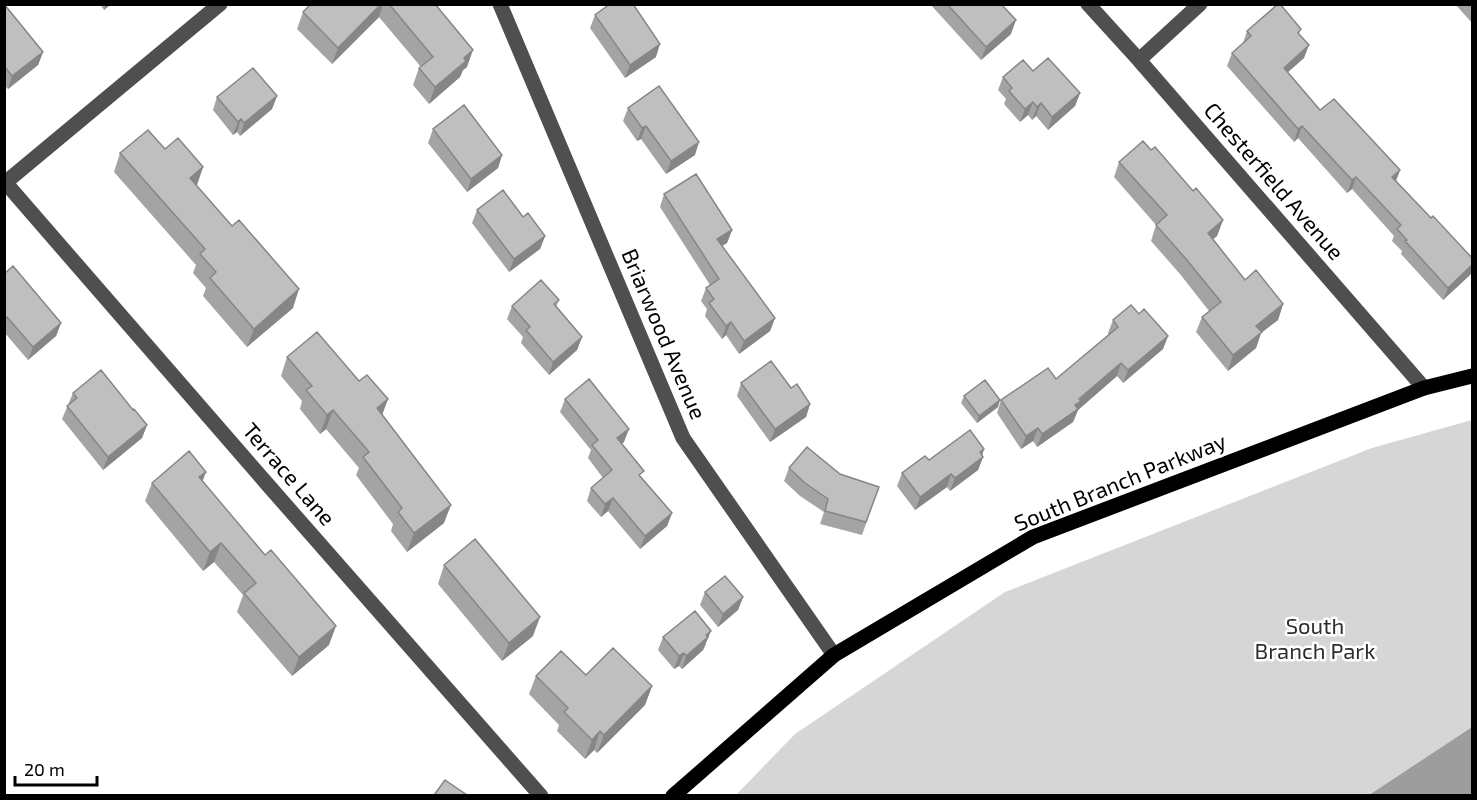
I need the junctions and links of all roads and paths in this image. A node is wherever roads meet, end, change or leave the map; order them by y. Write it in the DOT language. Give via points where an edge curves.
graph roads {
  1 [pos="220,4"];
  2 [pos="500,4"];
  3 [pos="1088,4"];
  4 [pos="1200,4"];
  5 [pos="1139,60"];
  6 [pos="5,181"];
  7 [pos="1473,376"];
  8 [pos="1424,388"];
  9 [pos="834,655"];
  10 [pos="541,795"];
  11 [pos="672,795"];
  1 -- 6 [label="street"];
  2 -- 9 [label="street, Briarwood Avenue" via="684,438"];
  3 -- 5 [label="street, Chesterfield Avenue"];
  4 -- 5 [label="street"];
  5 -- 8 [label="street, Chesterfield Avenue"];
  6 -- 10 [label="street, Terrace Lane"];
  7 -- 8 [label="main road, South Branch Parkway"];
  8 -- 9 [label="main road, South Branch Parkway" via="1033,537"];
  9 -- 11 [label="main road, South Branch Parkway"];
}
